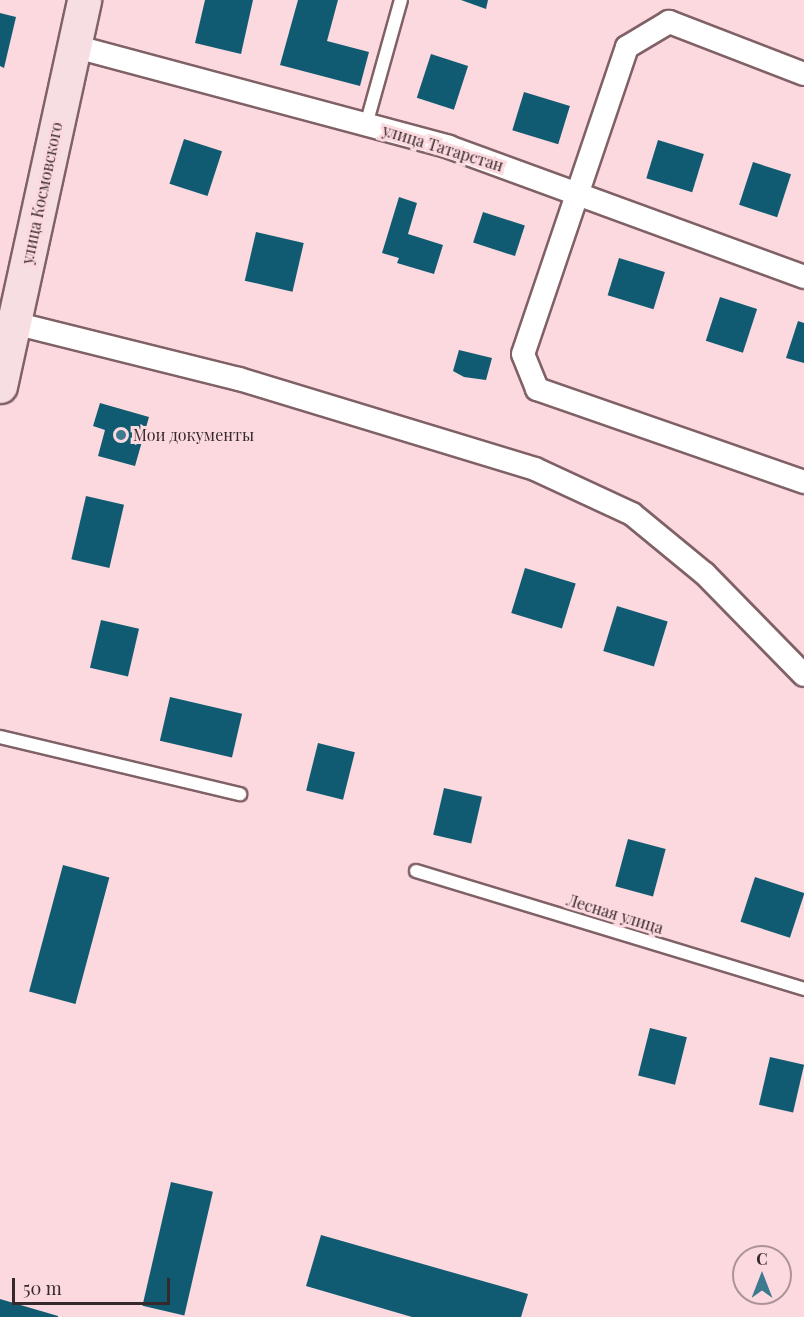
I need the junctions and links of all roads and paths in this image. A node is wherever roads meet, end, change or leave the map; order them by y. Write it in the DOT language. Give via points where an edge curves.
graph roads {
  1 [pos="84,0"];
  2 [pos="401,0"];
  3 [pos="74,46"];
  4 [pos="804,74"];
  5 [pos="366,125"];
  6 [pos="579,194"];
  7 [pos="804,277"];
  8 [pos="14,323"];
  9 [pos="0,386"];
  10 [pos="804,482"];
  11 [pos="804,675"];
  12 [pos="0,737"];
  13 [pos="240,794"];
  14 [pos="416,871"];
  15 [pos="804,990"];
  1 -- 3 [label="main road, улица Космовского"];
  2 -- 5 [label="lane"];
  3 -- 5 [label="street, улица Татарстан"];
  3 -- 8 [label="main road, улица Космовского"];
  4 -- 6 [label="street" via="669,22 627,47"];
  5 -- 6 [label="street, улица Татарстан" via="449,147"];
  6 -- 7 [label="street, улица Татарстан"];
  6 -- 10 [label="street" via="523,354 537,389"];
  8 -- 9 [label="main road, улица Космовского"];
  8 -- 11 [label="street" via="239,379 535,469 632,514 705,574"];
  12 -- 13 [label="lane"];
  14 -- 15 [label="lane, Лесная улица"];
}
